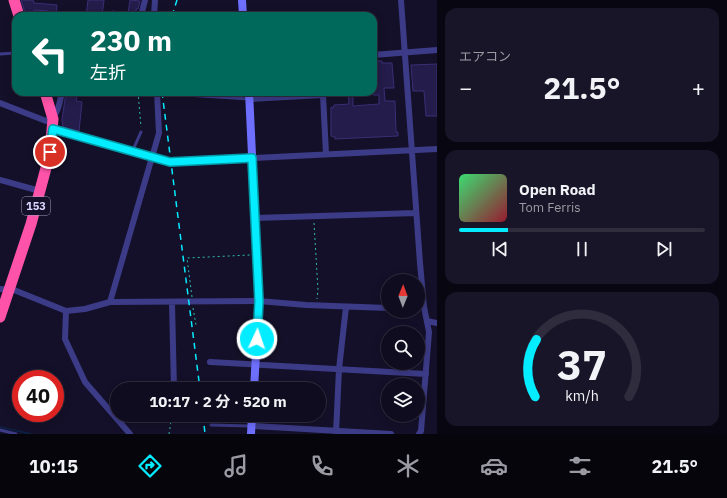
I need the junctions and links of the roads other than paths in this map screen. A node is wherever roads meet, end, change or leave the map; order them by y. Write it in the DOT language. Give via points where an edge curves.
graph roads {
  1 [pos="14,0"];
  2 [pos="145,0"];
  3 [pos="155,0"];
  4 [pos="242,0"];
  5 [pos="401,0"];
  6 [pos="18,12"];
  7 [pos="142,12"];
  8 [pos="154,12"];
  9 [pos="243,12"];
  10 [pos="437,50"];
  11 [pos="404,52"];
  12 [pos="12,53"];
  13 [pos="0,54"];
  14 [pos="377,55"];
  15 [pos="46,96"];
  16 [pos="61,96"];
  17 [pos="157,96"];
  18 [pos="249,96"];
  19 [pos="323,96"];
  20 [pos="0,103"];
  21 [pos="53,124"];
  22 [pos="141,132"];
  23 [pos="437,149"];
  24 [pos="411,150"];
  25 [pos="132,152"];
  26 [pos="326,154"];
  27 [pos="153,158"];
  28 [pos="252,158"];
  29 [pos="0,180"];
  30 [pos="40,191"];
  31 [pos="416,213"];
  32 [pos="255,218"];
  33 [pos="419,274"];
  34 [pos="5,289"];
  35 [pos="259,301"];
  36 [pos="110,302"];
  37 [pos="172,303"];
  38 [pos="346,307"];
  39 [pos="381,308"];
  40 [pos="66,311"];
  41 [pos="425,316"];
  42 [pos="0,317"];
  43 [pos="427,321"];
  44 [pos="437,323"];
  45 [pos="210,362"];
  46 [pos="256,365"];
  47 [pos="339,369"];
  48 [pos="426,374"];
  49 [pos="174,382"];
  50 [pos="255,382"];
  51 [pos="211,425"];
  52 [pos="0,430"];
  53 [pos="251,430"];
  54 [pos="336,432"];
  55 [pos="420,432"];
  56 [pos="16,434"];
  57 [pos="130,434"];
  58 [pos="391,434"];
  59 [pos="428,434"];
  1 -- 6 [label="highway"];
  2 -- 7 [label="street"];
  3 -- 8 [label="street"];
  4 -- 9 [label="street"];
  5 -- 11 [label="street"];
  10 -- 11 [label="street"];
  11 -- 14 [label="street"];
  11 -- 24 [label="street"];
  12 -- 13 [label="lane"];
  15 -- 21 [label="highway, 153"];
  16 -- 21 [label="street"];
  17 -- 27 [label="street" via="160,124"];
  18 -- 28 [label="street"];
  19 -- 26 [label="street"];
  20 -- 21 [label="street"];
  21 -- 25 [label="street"];
  21 -- 30 [label="highway, 153" via="50,152"];
  22 -- 25 [label="lane"];
  23 -- 24 [label="street"];
  24 -- 26 [label="street"];
  24 -- 31 [label="street"];
  25 -- 27 [label="street"];
  26 -- 28 [label="street"];
  27 -- 28 [label="street" via="170,162"];
  27 -- 36 [label="street"];
  28 -- 32 [label="street"];
  29 -- 30 [label="street"];
  30 -- 34 [label="highway, 153"];
  31 -- 32 [label="street"];
  31 -- 33 [label="street"];
  32 -- 35 [label="street"];
  34 -- 40 [label="street" via="34,297"];
  34 -- 42 [label="highway, 153"];
  35 -- 37 [label="street"];
  35 -- 38 [label="street"];
  35 -- 46 [label="street"];
  36 -- 37 [label="street"];
  36 -- 40 [label="street"];
  37 -- 49 [label="street"];
  38 -- 39 [label="street"];
  38 -- 47 [label="street"];
  40 -- 57 [label="street" via="65,339 83,378"];
  41 -- 43 [label="street"];
  43 -- 44 [label="street"];
  43 -- 48 [label="street" via="429,332"];
  45 -- 46 [label="street"];
  46 -- 47 [label="street"];
  46 -- 50 [label="street"];
  47 -- 48 [label="street"];
  47 -- 54 [label="street"];
  48 -- 55 [label="street"];
  51 -- 53 [label="lane"];
  52 -- 56 [label="lane"];
  53 -- 54 [label="street"];
  54 -- 58 [label="street"];
  55 -- 59 [label="street"];
}
